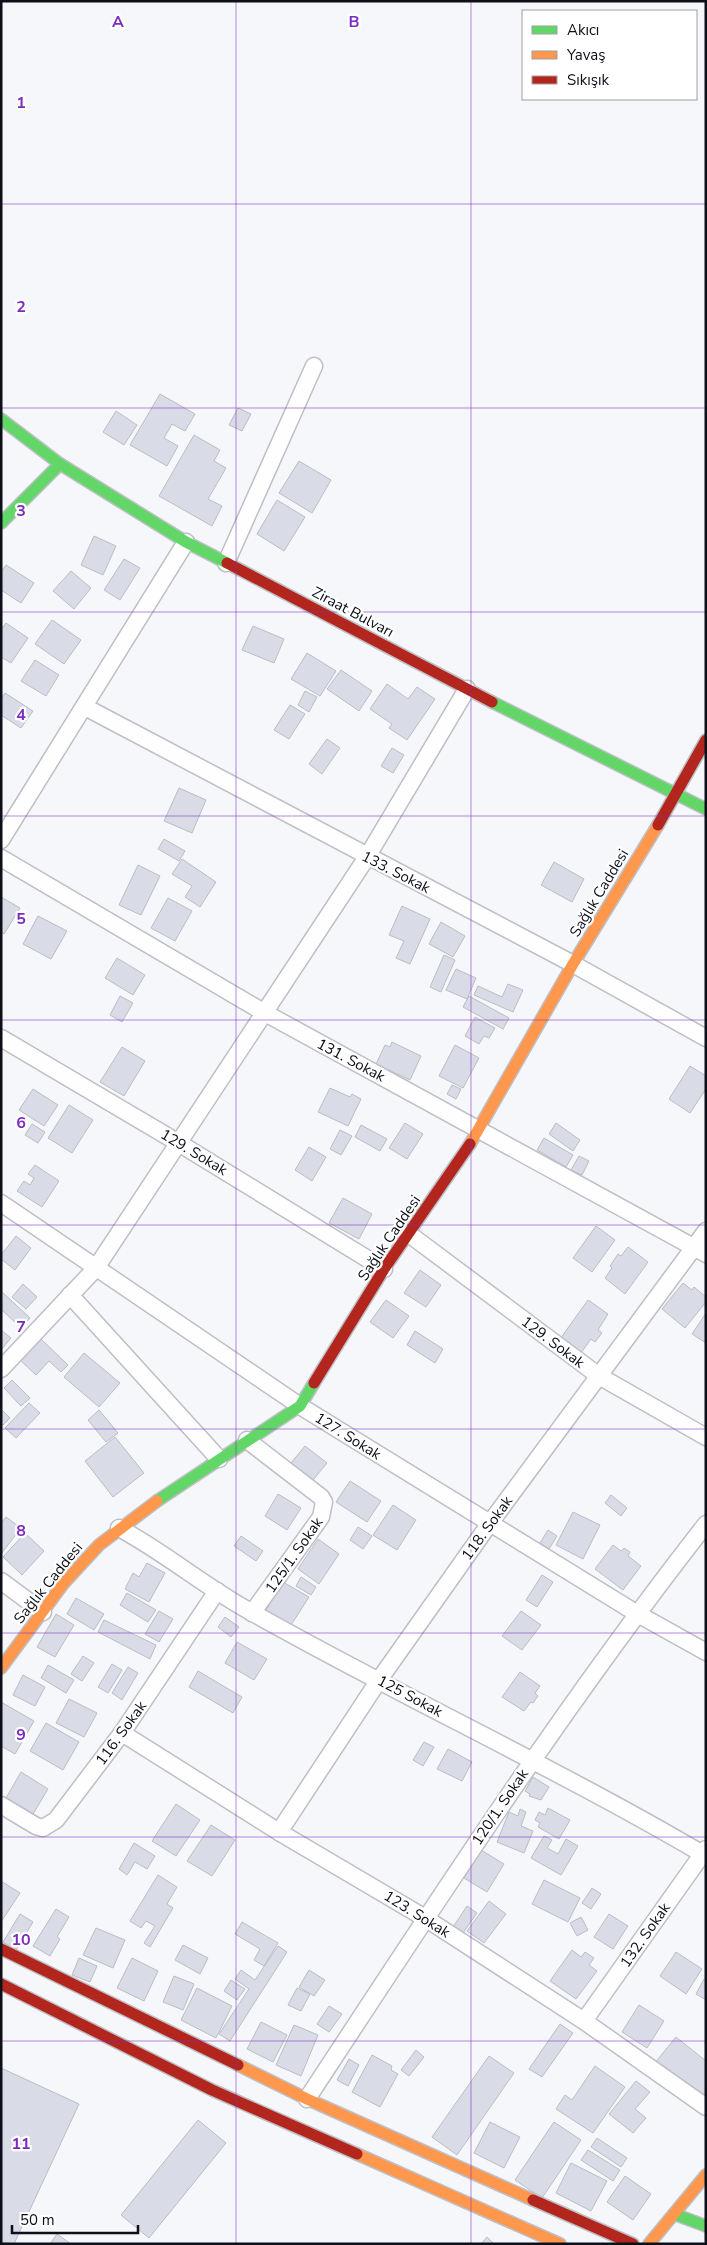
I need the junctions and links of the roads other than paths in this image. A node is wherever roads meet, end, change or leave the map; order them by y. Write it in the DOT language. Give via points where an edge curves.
graph roads {
  1 [pos="314,366"];
  2 [pos="1,419"];
  3 [pos="60,464"];
  4 [pos="1,523"];
  5 [pos="186,542"];
  6 [pos="226,563"];
  7 [pos="467,689"];
  8 [pos="85,707"];
  9 [pos="706,740"];
  10 [pos="677,794"];
  11 [pos="706,809"];
  12 [pos="1,840"];
  13 [pos="367,857"];
  14 [pos="1,858"];
  15 [pos="573,964"];
  16 [pos="264,1013"];
  17 [pos="1,1038"];
  18 [pos="706,1038"];
  19 [pos="480,1129"];
  20 [pos="177,1142"];
  21 [pos="1,1203"];
  22 [pos="706,1231"];
  23 [pos="410,1234"];
  24 [pos="700,1251"];
  25 [pos="96,1268"];
  26 [pos="384,1269"];
  27 [pos="70,1295"];
  28 [pos="1,1369"];
  29 [pos="599,1376"];
  30 [pos="300,1406"];
  31 [pos="706,1437"];
  32 [pos="247,1440"];
  33 [pos="219,1458"];
  34 [pos="490,1523"];
  35 [pos="706,1524"];
  36 [pos="119,1528"];
  37 [pos="1,1581"];
  38 [pos="217,1591"];
  39 [pos="43,1612"];
  40 [pos="252,1613"];
  41 [pos="636,1613"];
  42 [pos="706,1652"];
  43 [pos="1,1668"];
  44 [pos="379,1680"];
  45 [pos="122,1733"];
  46 [pos="532,1760"];
  47 [pos="1,1806"];
  48 [pos="279,1832"];
  49 [pos="705,1853"];
  50 [pos="425,1918"];
  51 [pos="1,1949"];
  52 [pos="1,1984"];
  53 [pos="584,2021"];
  54 [pos="307,2099"];
  55 [pos="706,2106"];
  56 [pos="706,2175"];
  57 [pos="674,2214"];
  58 [pos="706,2226"];
  59 [pos="560,2244"];
  60 [pos="633,2244"];
  61 [pos="649,2244"];
  1 -- 6 [label="street"];
  2 -- 3 [label="street, Ziraat Bulvarı"];
  3 -- 4 [label="street"];
  3 -- 5 [label="street, Ziraat Bulvarı"];
  5 -- 6 [label="street, Ziraat Bulvarı"];
  5 -- 8 [label="street"];
  6 -- 7 [label="street, Ziraat Bulvarı"];
  7 -- 10 [label="street, Ziraat Bulvarı"];
  7 -- 13 [label="street"];
  8 -- 12 [label="street"];
  8 -- 13 [label="street, 133. Sokak"];
  9 -- 10 [label="street, Sağlık Caddesi"];
  10 -- 11 [label="street, Ziraat Bulvarı"];
  10 -- 15 [label="street, Sağlık Caddesi"];
  13 -- 15 [label="street, 133. Sokak"];
  13 -- 16 [label="street"];
  14 -- 16 [label="street, 131. Sokak"];
  15 -- 18 [label="street, 133. Sokak"];
  15 -- 19 [label="street, Sağlık Caddesi"];
  16 -- 19 [label="street, 131. Sokak"];
  16 -- 20 [label="street"];
  17 -- 20 [label="street, 129. Sokak"];
  19 -- 23 [label="street, Sağlık Caddesi"];
  19 -- 24 [label="street, 131. Sokak"];
  20 -- 25 [label="street"];
  20 -- 26 [label="street, 129. Sokak"];
  21 -- 25 [label="street, 127. Sokak"];
  22 -- 24 [label="street, 118. Sokak"];
  23 -- 26 [label="street, Sağlık Caddesi"];
  23 -- 29 [label="street, 129. Sokak"];
  24 -- 29 [label="street, 118. Sokak"];
  25 -- 27 [label="street"];
  25 -- 30 [label="street, 127. Sokak"];
  26 -- 30 [label="street, Sağlık Caddesi"];
  27 -- 28 [label="street"];
  27 -- 33 [label="street"];
  29 -- 31 [label="street, 129. Sokak"];
  29 -- 34 [label="street, 118. Sokak"];
  30 -- 32 [label="street, Sağlık Caddesi"];
  30 -- 34 [label="street, 127. Sokak"];
  32 -- 33 [label="street, Sağlık Caddesi"];
  32 -- 40 [label="street, 125/1. Sokak" via="321,1496 324,1502 321,1517"];
  33 -- 36 [label="street, Sağlık Caddesi"];
  34 -- 41 [label="street, 127. Sokak"];
  34 -- 44 [label="street, 118. Sokak"];
  35 -- 41 [label="street, 120/1. Sokak"];
  36 -- 38 [label="street, 125 Sokak" via="155,1548"];
  36 -- 39 [label="street, Sağlık Caddesi" via="80,1563"];
  37 -- 39 [label="street"];
  38 -- 40 [label="street, 125 Sokak"];
  38 -- 45 [label="street, 116. Sokak"];
  39 -- 43 [label="street, Sağlık Caddesi"];
  40 -- 44 [label="street, 125 Sokak"];
  41 -- 42 [label="street, 127. Sokak"];
  41 -- 46 [label="street, 120/1. Sokak"];
  44 -- 46 [label="street, 125 Sokak"];
  44 -- 48 [label="street, 118. Sokak"];
  45 -- 47 [label="street, 116. Sokak" via="49,1825 43,1828 36,1826"];
  45 -- 48 [label="street, 123. Sokak"];
  46 -- 49 [label="street, 125 Sokak"];
  46 -- 50 [label="street, 120/1. Sokak"];
  48 -- 50 [label="street, 123. Sokak"];
  49 -- 53 [label="street, 132. Sokak"];
  50 -- 53 [label="street, 123. Sokak"];
  50 -- 54 [label="street, 120/1. Sokak"];
  51 -- 54 [label="street"];
  52 -- 59 [label="street" via="212,2090"];
  53 -- 55 [label="street, 123. Sokak"];
  54 -- 60 [label="street"];
  56 -- 57 [label="street"];
  57 -- 58 [label="street"];
  57 -- 61 [label="street"];
}
